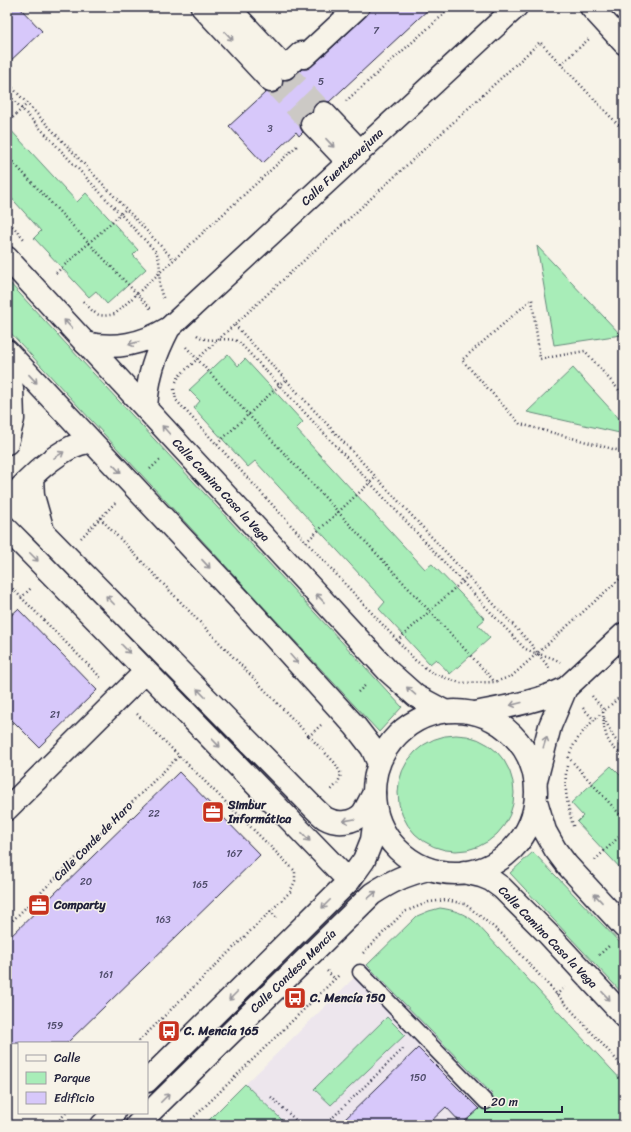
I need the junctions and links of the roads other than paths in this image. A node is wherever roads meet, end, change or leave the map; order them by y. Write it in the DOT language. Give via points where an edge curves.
graph roads {
  1 [pos="202,7"];
  2 [pos="223,7"];
  3 [pos="228,7"];
  4 [pos="358,7"];
  5 [pos="516,7"];
  6 [pos="593,8"];
  7 [pos="624,43"];
  8 [pos="320,121"];
  9 [pos="354,156"];
  10 [pos="7,258"];
  11 [pos="175,322"];
  12 [pos="85,343"];
  13 [pos="7,351"];
  14 [pos="7,354"];
  15 [pos="146,408"];
  16 [pos="90,441"];
  17 [pos="7,443"];
  18 [pos="32,477"];
  19 [pos="8,499"];
  20 [pos="7,529"];
  21 [pos="43,532"];
  22 [pos="624,634"];
  23 [pos="146,671"];
  24 [pos="571,683"];
  25 [pos="444,712"];
  26 [pos="475,713"];
  27 [pos="379,764"];
  28 [pos="536,790"];
  29 [pos="375,802"];
  30 [pos="7,809"];
  31 [pos="428,869"];
  32 [pos="463,872"];
  33 [pos="349,881"];
  34 [pos="624,927"];
  35 [pos="360,972"];
  36 [pos="624,1016"];
  37 [pos="148,1080"];
  38 [pos="486,1102"];
  39 [pos="113,1114"];
  40 [pos="102,1125"];
  41 [pos="137,1125"];
  1 -- 2 [label="street, one-way" via="277,76"];
  3 -- 4 [label="street" via="285,68 301,53 304,57"];
  5 -- 9 [label="street, Calle Fuenteovejuna"];
  6 -- 7 [label="street"];
  8 -- 9 [label="street"];
  9 -- 11 [label="street, Calle Fuenteovejuna"];
  12 -- 10 [label="street, Calle Camino Casa la Vega, one-way"];
  11 -- 12 [label="street, Calle Fuenteovejuna, one-way" via="150,338 123,346"];
  11 -- 15 [label="street, Calle Fuenteovejuna" via="158,351 152,368"];
  12 -- 15 [label="street, Calle Camino Casa la Vega"];
  13 -- 16 [label="street, one-way"];
  14 -- 17 [label="street" via="13,419"];
  25 -- 15 [label="street, Calle Camino Casa la Vega, one-way" via="416,696 388,671"];
  18 -- 16 [label="street, one-way" via="55,457"];
  16 -- 27 [label="street, one-way" via="355,726 372,748"];
  18 -- 19 [label="street"];
  18 -- 21 [label="street" via="33,496"];
  19 -- 21 [label="street"];
  20 -- 23 [label="street, one-way"];
  29 -- 21 [label="street, one-way" via="355,820 346,822 325,818"];
  22 -- 24 [label="street"];
  23 -- 30 [label="street"];
  23 -- 33 [label="street, one-way"];
  24 -- 26 [label="street, one-way" via="554,694"];
  28 -- 24 [label="street, one-way" via="550,726"];
  25 -- 26 [label="street, Calle Condesa Mencía"];
  25 -- 27 [label="street, Calle Condesa Mencía" via="414,721 396,736"];
  26 -- 28 [label="street" via="506,728 518,740 528,756"];
  27 -- 29 [label="street, Calle Condesa Mencía" via="375,778"];
  28 -- 32 [label="street" via="530,824 514,848 494,863"];
  34 -- 28 [label="street, one-way" via="555,850 545,831"];
  29 -- 31 [label="street" via="382,828 391,841 400,852"];
  29 -- 33 [label="street, Calle Condesa Mencía" via="372,840 364,860"];
  31 -- 32 [label="street"];
  41 -- 31 [label="street, Calle Condesa Mencía, one-way" via="372,894 407,874"];
  32 -- 36 [label="street, Calle Camino Casa la Vega, one-way" via="491,880 502,888"];
  33 -- 37 [label="street, Calle Condesa Mencía, one-way"];
  35 -- 38 [label="lane"];
  39 -- 40 [label="street"];
}
